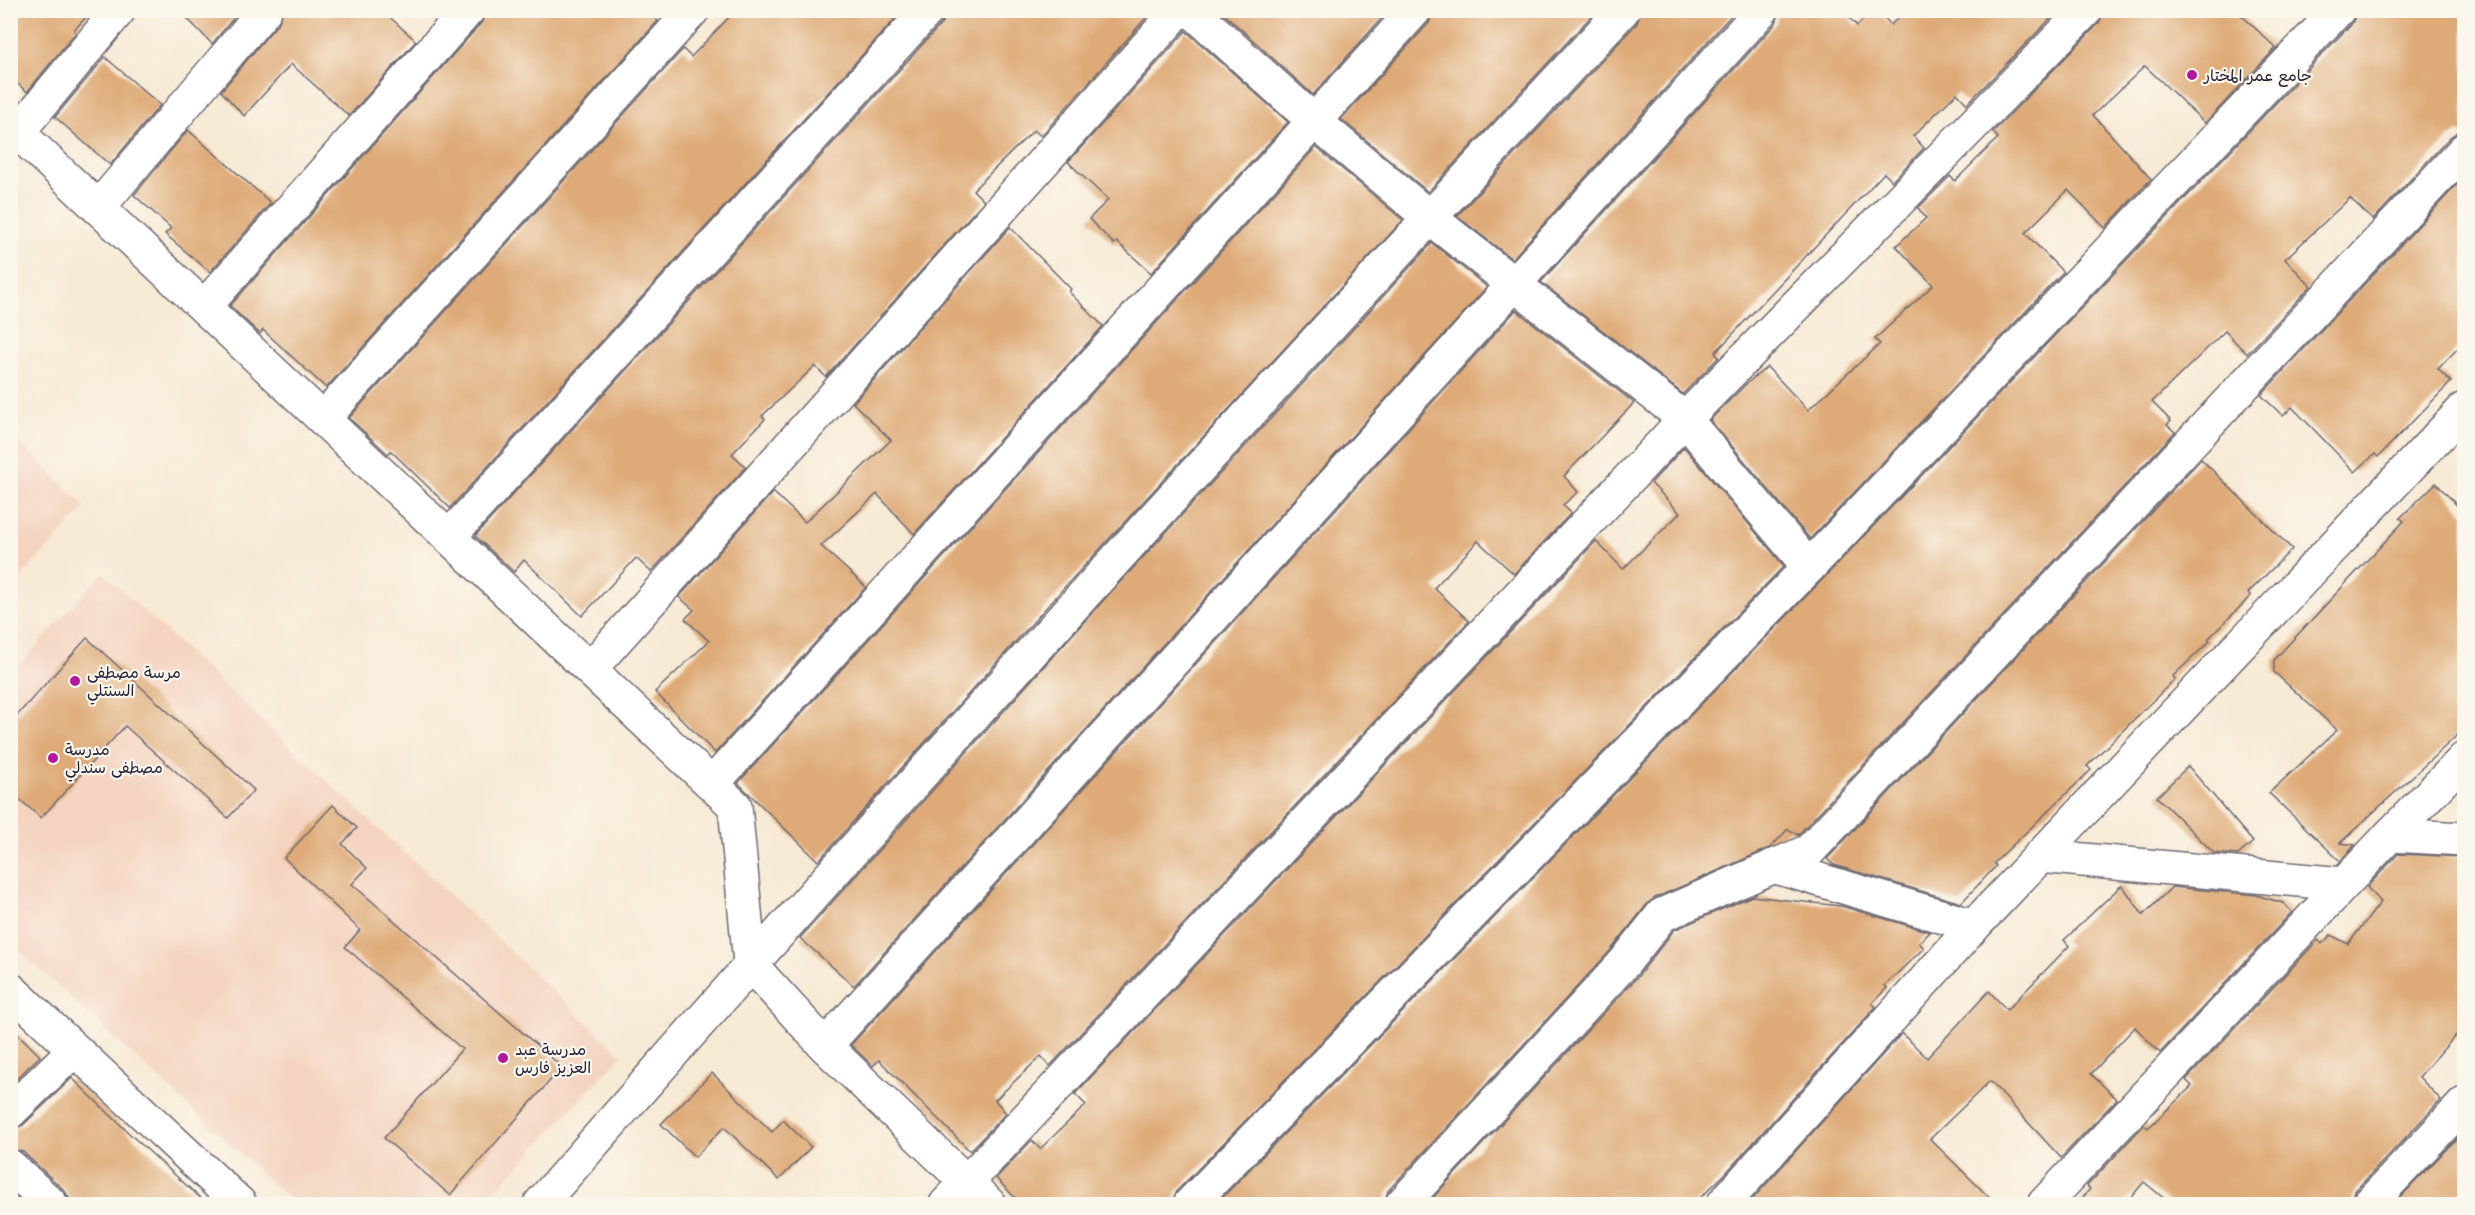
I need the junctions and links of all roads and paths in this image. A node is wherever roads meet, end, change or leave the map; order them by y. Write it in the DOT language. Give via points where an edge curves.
graph roads {
  1 [pos="119,10"];
  2 [pos="265,10"];
  3 [pos="468,10"];
  4 [pos="693,10"];
  5 [pos="928,10"];
  6 [pos="1179,10"];
  7 [pos="1191,10"];
  8 [pos="1414,10"];
  9 [pos="1623,10"];
  10 [pos="1762,10"];
  11 [pos="2338,10"];
  12 [pos="2078,13"];
  13 [pos="1314,121"];
  14 [pos="14,128"];
  15 [pos="2464,150"];
  16 [pos="98,208"];
  17 [pos="1430,218"];
  18 [pos="1513,285"];
  19 [pos="204,307"];
  20 [pos="2464,409"];
  21 [pos="323,419"];
  22 [pos="1685,419"];
  23 [pos="449,537"];
  24 [pos="1809,567"];
  25 [pos="590,669"];
  26 [pos="2464,759"];
  27 [pos="712,784"];
  28 [pos="2390,835"];
  29 [pos="2464,838"];
  30 [pos="2040,856"];
  31 [pos="1773,866"];
  32 [pos="2343,885"];
  33 [pos="1974,926"];
  34 [pos="750,964"];
  35 [pos="10,989"];
  36 [pos="825,1046"];
  37 [pos="74,1050"];
  38 [pos="2464,1104"];
  39 [pos="10,1112"];
  40 [pos="10,1166"];
  41 [pos="956,1193"];
  42 [pos="51,1204"];
  43 [pos="240,1204"];
  44 [pos="540,1204"];
  45 [pos="989,1204"];
  46 [pos="1190,1204"];
  47 [pos="1402,1204"];
  48 [pos="1723,1204"];
  49 [pos="2044,1204"];
  50 [pos="2369,1204"];
  1 -- 14 [label="street"];
  2 -- 16 [label="street"];
  3 -- 19 [label="street"];
  4 -- 21 [label="street"];
  5 -- 23 [label="street"];
  6 -- 25 [label="street"];
  7 -- 13 [label="street"];
  8 -- 13 [label="street"];
  9 -- 17 [label="street"];
  10 -- 18 [label="street"];
  11 -- 24 [label="street"];
  12 -- 22 [label="street"];
  13 -- 17 [label="street"];
  13 -- 27 [label="street"];
  14 -- 16 [label="street"];
  15 -- 31 [label="street" via="1809,851"];
  16 -- 19 [label="street"];
  17 -- 18 [label="street"];
  17 -- 34 [label="street"];
  18 -- 22 [label="street"];
  18 -- 36 [label="street"];
  19 -- 21 [label="street"];
  20 -- 30 [label="street"];
  21 -- 23 [label="street"];
  22 -- 24 [label="street"];
  22 -- 41 [label="street"];
  23 -- 25 [label="street"];
  24 -- 46 [label="street"];
  25 -- 27 [label="street"];
  26 -- 28 [label="street"];
  27 -- 34 [label="street" via="735,806"];
  28 -- 29 [label="street"];
  28 -- 32 [label="street"];
  30 -- 32 [label="street"];
  30 -- 33 [label="street"];
  31 -- 33 [label="street"];
  31 -- 47 [label="street" via="1662,915 1626,962"];
  32 -- 49 [label="street"];
  33 -- 48 [label="street"];
  34 -- 36 [label="street"];
  34 -- 44 [label="street"];
  35 -- 37 [label="street"];
  36 -- 41 [label="street"];
  37 -- 39 [label="street"];
  37 -- 43 [label="street"];
  38 -- 50 [label="street"];
  40 -- 42 [label="street"];
  41 -- 45 [label="street"];
}
